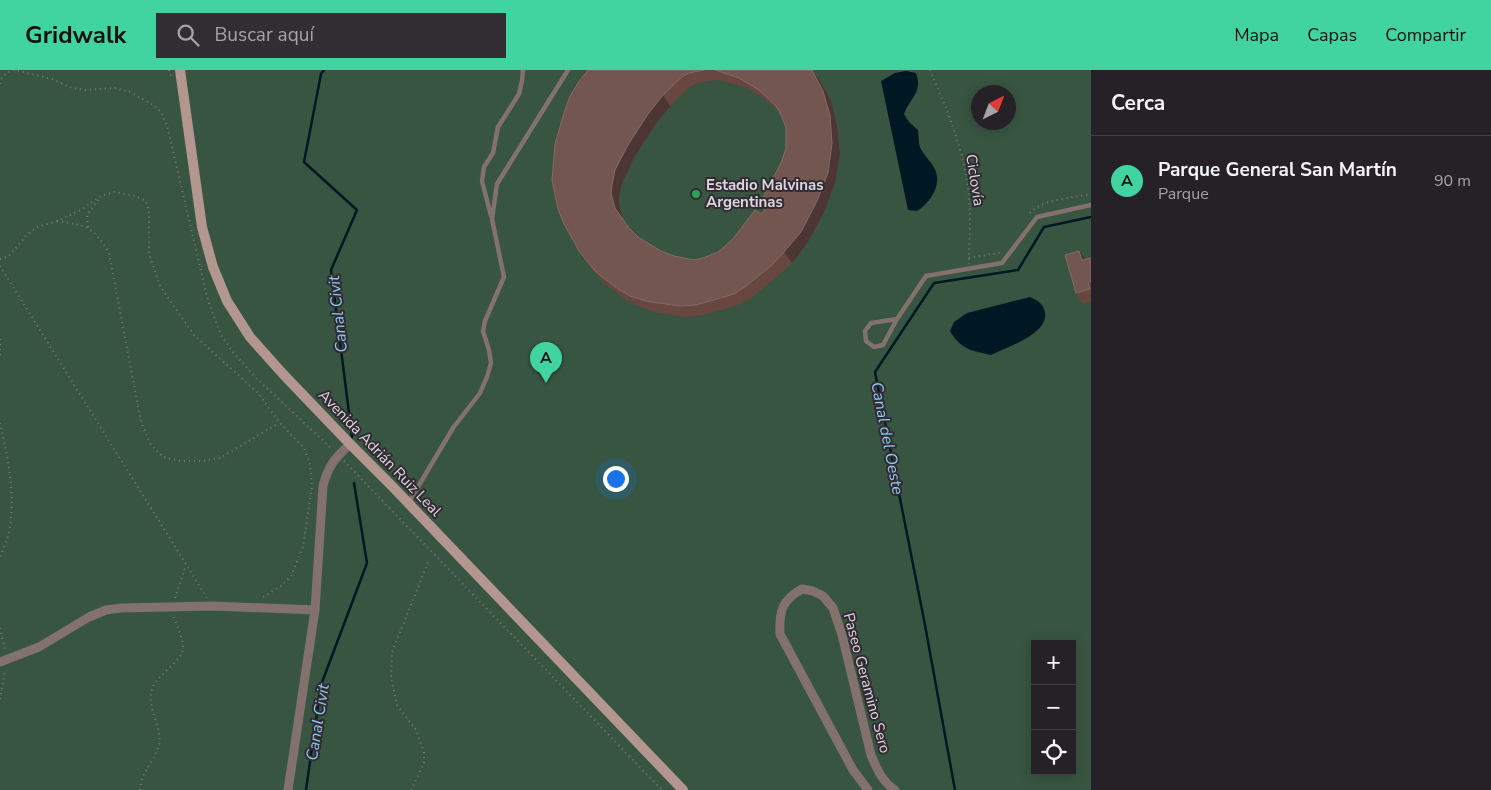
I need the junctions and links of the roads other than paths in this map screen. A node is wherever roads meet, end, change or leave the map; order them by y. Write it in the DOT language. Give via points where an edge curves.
graph roads {
  1 [pos="180,70"];
  2 [pos="522,70"];
  3 [pos="568,70"];
  4 [pos="1091,205"];
  5 [pos="492,219"];
  6 [pos="897,319"];
  7 [pos="350,444"];
  8 [pos="408,503"];
  9 [pos="315,610"];
  10 [pos="2,660"];
  11 [pos="288,790"];
  12 [pos="683,790"];
  13 [pos="868,790"];
  14 [pos="895,790"];
  1 -- 7 [label="street, Avenida Adrián Ruiz Leal" via="202,227 227,301 250,336"];
  2 -- 5 [label="lane" via="519,94 498,127 493,153 484,167 482,181"];
  3 -- 5 [label="lane" via="497,184"];
  4 -- 6 [label="lane" via="1037,217 1002,263 926,276"];
  5 -- 8 [label="lane" via="504,277 483,331 491,363 487,377 480,393 453,428"];
  6 -- 6 [label="lane" via="883,345 874,347 866,341 865,331 870,323"];
  7 -- 8 [label="street, Avenida Adrián Ruiz Leal"];
  7 -- 9 [label="street" via="327,471"];
  8 -- 12 [label="street, Avenida Adrián Ruiz Leal"];
  9 -- 10 [label="street" via="213,606 106,610 39,647"];
  9 -- 11 [label="street"];
  13 -- 14 [label="street, Paseo Geramino Sero" via="853,770 780,634 779,619 784,605 802,588 823,596 833,608 871,755 879,773"];
}
